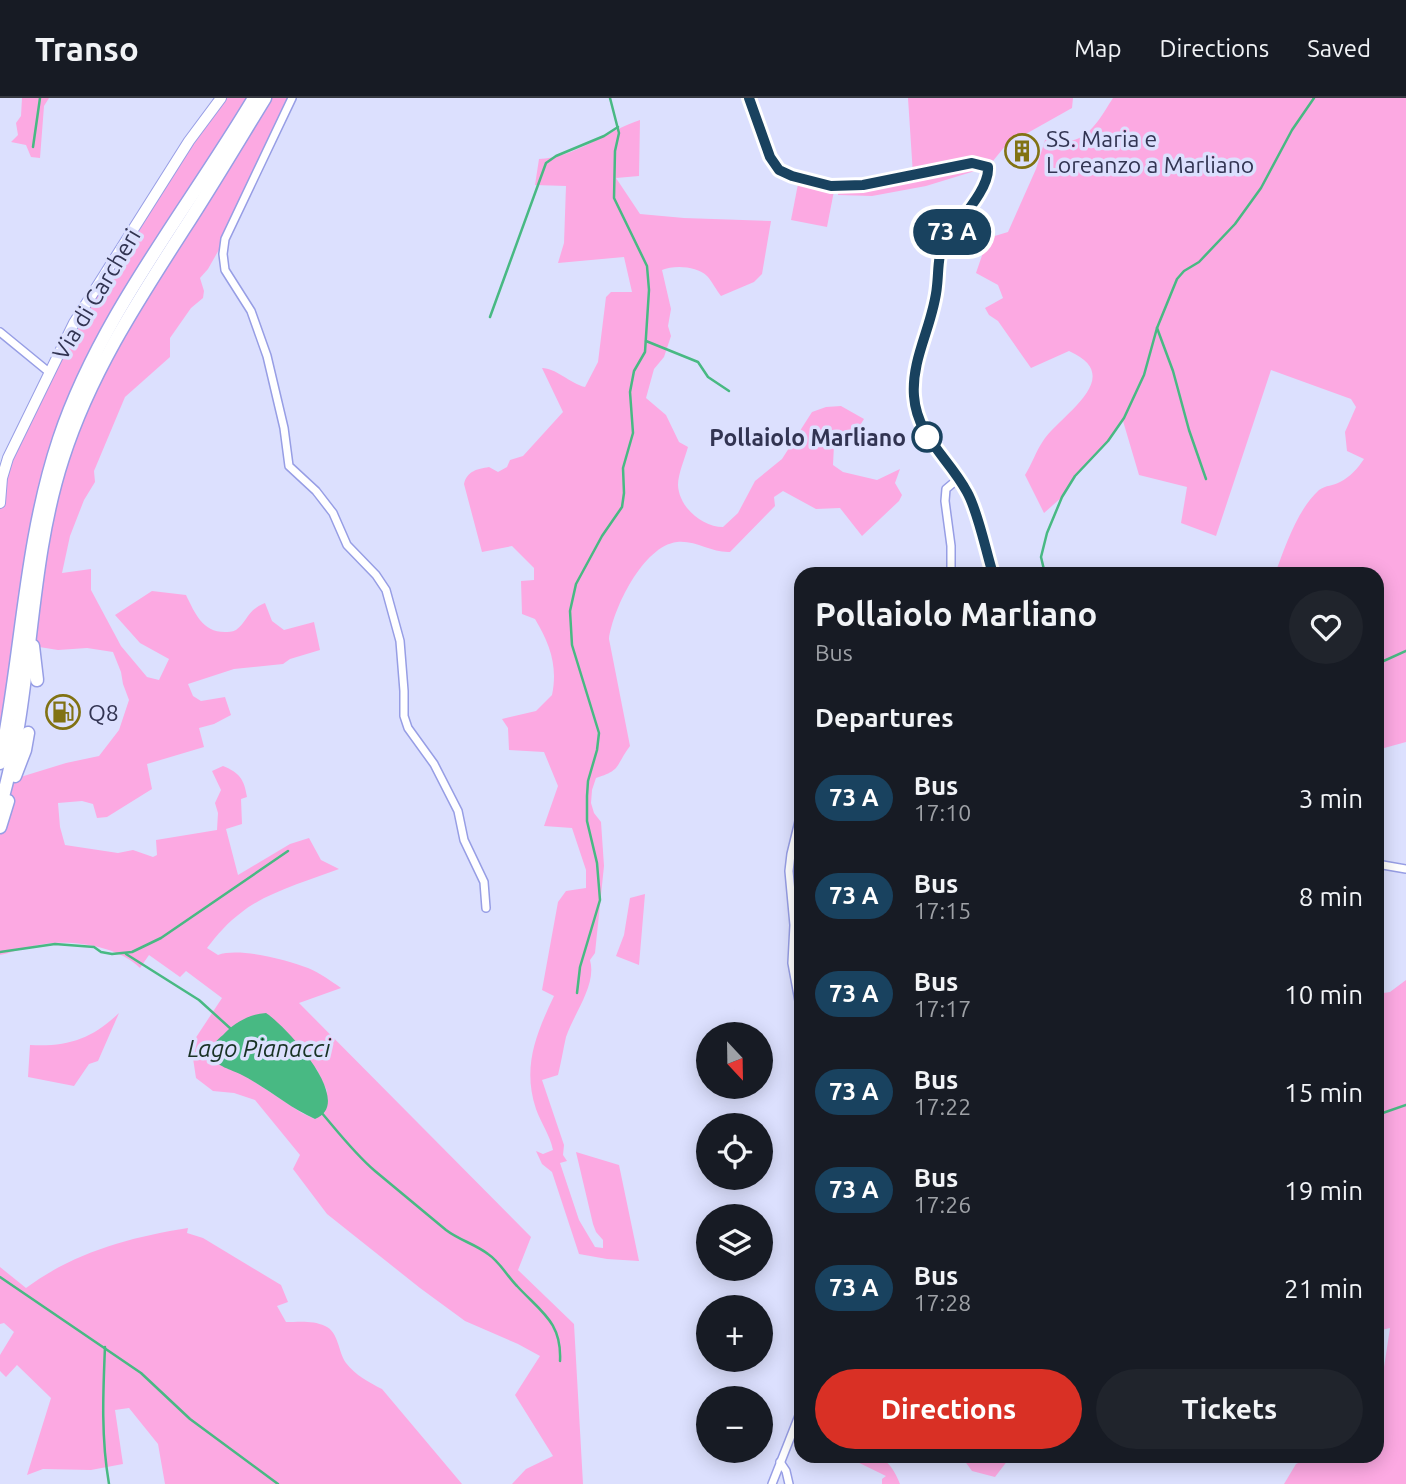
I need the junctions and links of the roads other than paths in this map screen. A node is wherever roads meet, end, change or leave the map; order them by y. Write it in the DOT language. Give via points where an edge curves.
graph roads {
  1 [pos="221,98"];
  2 [pos="254,98"];
  3 [pos="265,98"];
  4 [pos="292,98"];
  5 [pos="749,98"];
  6 [pos="0,332"];
  7 [pos="50,373"];
  8 [pos="958,480"];
  9 [pos="0,503"];
  10 [pos="951,567"];
  11 [pos="991,567"];
  12 [pos="32,620"];
  13 [pos="37,680"];
  14 [pos="28,733"];
  15 [pos="0,763"];
  16 [pos="0,807"];
  17 [pos="0,827"];
  18 [pos="794,842"];
  19 [pos="1384,865"];
  20 [pos="1406,869"];
  21 [pos="486,908"];
  22 [pos="794,925"];
  23 [pos="794,925"];
  24 [pos="794,974"];
  25 [pos="794,1428"];
  26 [pos="780,1462"];
  27 [pos="772,1484"];
  28 [pos="789,1484"];
  1 -- 7 [label="street, Via di Carcheri" via="75,323"];
  2 -- 15 [label="highway" via="119,313 70,410 36,533"];
  3 -- 12 [label="highway" via="131,312 90,387 62,459"];
  4 -- 21 [label="street" via="225,239 225,270 251,311 267,356 289,466 316,491 333,513 347,545 386,590 400,640 404,716 458,811 464,840 484,882"];
  5 -- 8 [label="street" via="770,157 779,170 792,176 831,186 863,185 972,163 988,167 983,187 939,253 934,309 914,393 923,430"];
  6 -- 7 [label="street"];
  7 -- 9 [label="street, Via di Carcheri" via="8,458"];
  8 -- 10 [label="street" via="946,489 945,501"];
  8 -- 11 [label="street" via="968,493"];
  12 -- 13 [label="highway"];
  12 -- 16 [label="highway"];
  14 -- 17 [label="highway"];
  18 -- 23 [label="street" via="789,871"];
  19 -- 20 [label="street"];
  22 -- 24 [label="street"];
  25 -- 26 [label="street"];
  26 -- 27 [label="street"];
  26 -- 28 [label="street"];
}
